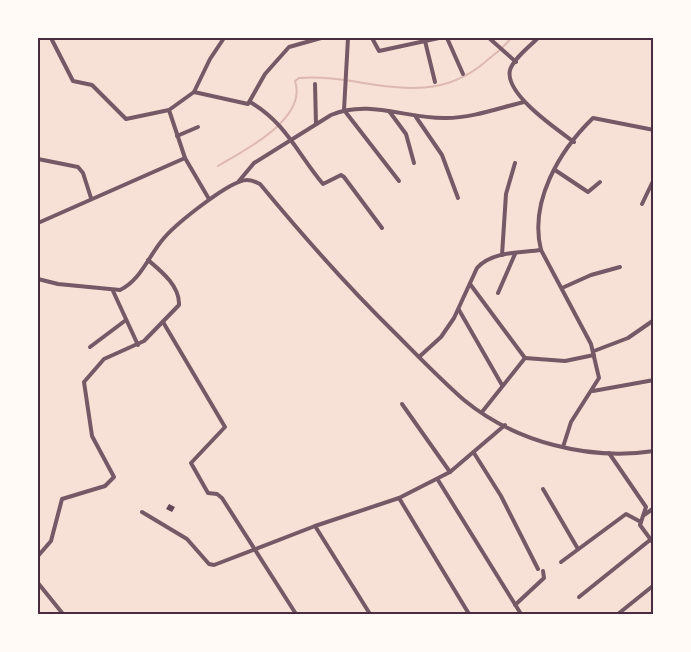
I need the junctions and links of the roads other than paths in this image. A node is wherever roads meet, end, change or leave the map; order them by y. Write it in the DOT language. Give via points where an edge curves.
graph roads {
  1 [pos="51,38"];
  2 [pos="224,38"];
  3 [pos="321,38"];
  4 [pos="348,38"];
  5 [pos="372,38"];
  6 [pos="439,38"];
  7 [pos="447,38"];
  8 [pos="489,38"];
  9 [pos="537,38"];
  10 [pos="425,41"];
  11 [pos="516,62"];
  12 [pos="463,74"];
  13 [pos="435,82"];
  14 [pos="315,84"];
  15 [pos="195,92"];
  16 [pos="250,102"];
  17 [pos="524,102"];
  18 [pos="169,110"];
  19 [pos="344,110"];
  20 [pos="388,111"];
  21 [pos="416,117"];
  22 [pos="316,124"];
  23 [pos="198,127"];
  24 [pos="654,130"];
  25 [pos="177,136"];
  26 [pos="292,139"];
  27 [pos="574,142"];
  28 [pos="185,158"];
  29 [pos="38,159"];
  30 [pos="414,163"];
  31 [pos="515,163"];
  32 [pos="555,170"];
  33 [pos="654,179"];
  34 [pos="399,181"];
  35 [pos="239,182"];
  36 [pos="600,182"];
  37 [pos="91,198"];
  38 [pos="458,198"];
  39 [pos="209,199"];
  40 [pos="642,204"];
  41 [pos="38,223"];
  42 [pos="382,228"];
  43 [pos="541,250"];
  44 [pos="516,253"];
  45 [pos="502,255"];
  46 [pos="148,260"];
  47 [pos="620,267"];
  48 [pos="38,279"];
  49 [pos="470,284"];
  50 [pos="562,288"];
  51 [pos="113,291"];
  52 [pos="498,293"];
  53 [pos="458,309"];
  54 [pos="126,320"];
  55 [pos="654,320"];
  56 [pos="163,322"];
  57 [pos="138,345"];
  58 [pos="90,347"];
  59 [pos="594,353"];
  60 [pos="419,357"];
  61 [pos="525,358"];
  62 [pos="654,380"];
  63 [pos="502,385"];
  64 [pos="592,391"];
  65 [pos="402,404"];
  66 [pos="482,412"];
  67 [pos="505,425"];
  68 [pos="562,448"];
  69 [pos="654,451"];
  70 [pos="474,453"];
  71 [pos="609,453"];
  72 [pos="450,472"];
  73 [pos="438,479"];
  74 [pos="543,489"];
  75 [pos="399,498"];
  76 [pos="654,508"];
  77 [pos="142,512"];
  78 [pos="644,515"];
  79 [pos="641,522"];
  80 [pos="315,526"];
  81 [pos="650,540"];
  82 [pos="654,544"];
  83 [pos="254,548"];
  84 [pos="578,549"];
  85 [pos="38,556"];
  86 [pos="561,562"];
  87 [pos="38,583"];
  88 [pos="654,585"];
  89 [pos="579,597"];
  90 [pos="515,605"];
  91 [pos="63,615"];
  92 [pos="296,615"];
  93 [pos="370,615"];
  94 [pos="469,615"];
  95 [pos="521,615"];
  96 [pos="618,615"];
  1 -- 18 [label="street" via="73,81 91,84 126,119"];
  2 -- 15 [label="street"];
  3 -- 16 [label="street" via="289,47 265,74"];
  4 -- 19 [label="street"];
  5 -- 10 [label="street" via="379,51"];
  6 -- 10 [label="street"];
  7 -- 12 [label="street"];
  8 -- 11 [label="street"];
  9 -- 11 [label="street"];
  10 -- 13 [label="street"];
  11 -- 17 [label="street" via="510,76"];
  14 -- 22 [label="street"];
  15 -- 16 [label="street" via="246,105"];
  15 -- 18 [label="street"];
  16 -- 26 [label="street" via="270,114"];
  17 -- 21 [label="street" via="448,118"];
  17 -- 27 [label="street"];
  18 -- 25 [label="street"];
  19 -- 20 [label="street"];
  19 -- 22 [label="street"];
  19 -- 34 [label="street"];
  20 -- 21 [label="street"];
  20 -- 30 [label="street" via="407,137"];
  21 -- 38 [label="street" via="442,155"];
  22 -- 26 [label="street"];
  23 -- 25 [label="street"];
  24 -- 27 [label="street" via="595,117"];
  25 -- 28 [label="street"];
  26 -- 35 [label="street" via="254,163"];
  26 -- 42 [label="street" via="321,183 326,185 344,177"];
  27 -- 32 [label="street"];
  28 -- 37 [label="street"];
  28 -- 39 [label="street"];
  29 -- 37 [label="street" via="78,166"];
  31 -- 45 [label="street" via="506,194"];
  32 -- 36 [label="street" via="588,192"];
  32 -- 43 [label="street" via="537,215"];
  33 -- 40 [label="street"];
  35 -- 39 [label="street"];
  35 -- 60 [label="street" via="246,179 260,184 340,280"];
  37 -- 41 [label="street"];
  39 -- 46 [label="street" via="170,231"];
  43 -- 44 [label="street"];
  43 -- 50 [label="street"];
  44 -- 45 [label="street"];
  44 -- 52 [label="street"];
  45 -- 49 [label="street" via="484,261"];
  46 -- 51 [label="street" via="128,286"];
  46 -- 56 [label="street" via="167,278 179,300"];
  47 -- 50 [label="street"];
  48 -- 51 [label="street"];
  49 -- 53 [label="street"];
  49 -- 61 [label="street"];
  50 -- 59 [label="street"];
  51 -- 54 [label="street"];
  53 -- 60 [label="street" via="446,331"];
  53 -- 63 [label="street"];
  54 -- 57 [label="street"];
  54 -- 58 [label="street"];
  55 -- 59 [label="street" via="628,339"];
  56 -- 57 [label="street"];
  56 -- 83 [label="street" via="225,427 191,463 208,493 220,496"];
  57 -- 85 [label="street" via="104,360 84,384 92,436 114,478 105,486 62,498 51,541"];
  59 -- 61 [label="street" via="565,361"];
  59 -- 64 [label="street" via="599,378"];
  60 -- 66 [label="street"];
  61 -- 63 [label="street"];
  62 -- 64 [label="street"];
  63 -- 66 [label="street"];
  64 -- 68 [label="street" via="571,422"];
  65 -- 72 [label="street"];
  66 -- 67 [label="street"];
  67 -- 68 [label="street"];
  67 -- 70 [label="street"];
  68 -- 71 [label="street"];
  69 -- 71 [label="street"];
  70 -- 72 [label="street"];
  70 -- 90 [label="street" via="544,578"];
  71 -- 78 [label="street" via="646,507"];
  72 -- 73 [label="street"];
  73 -- 75 [label="street"];
  73 -- 90 [label="street"];
  74 -- 84 [label="street"];
  75 -- 80 [label="street"];
  75 -- 94 [label="street"];
  76 -- 78 [label="street"];
  77 -- 83 [label="street" via="185,537 210,565"];
  78 -- 79 [label="street"];
  79 -- 81 [label="street"];
  79 -- 84 [label="street" via="626,514"];
  80 -- 83 [label="street"];
  80 -- 93 [label="street"];
  81 -- 82 [label="street"];
  81 -- 89 [label="street"];
  83 -- 92 [label="street"];
  84 -- 86 [label="street"];
  87 -- 91 [label="street"];
  88 -- 96 [label="street"];
  90 -- 95 [label="street"];
}
